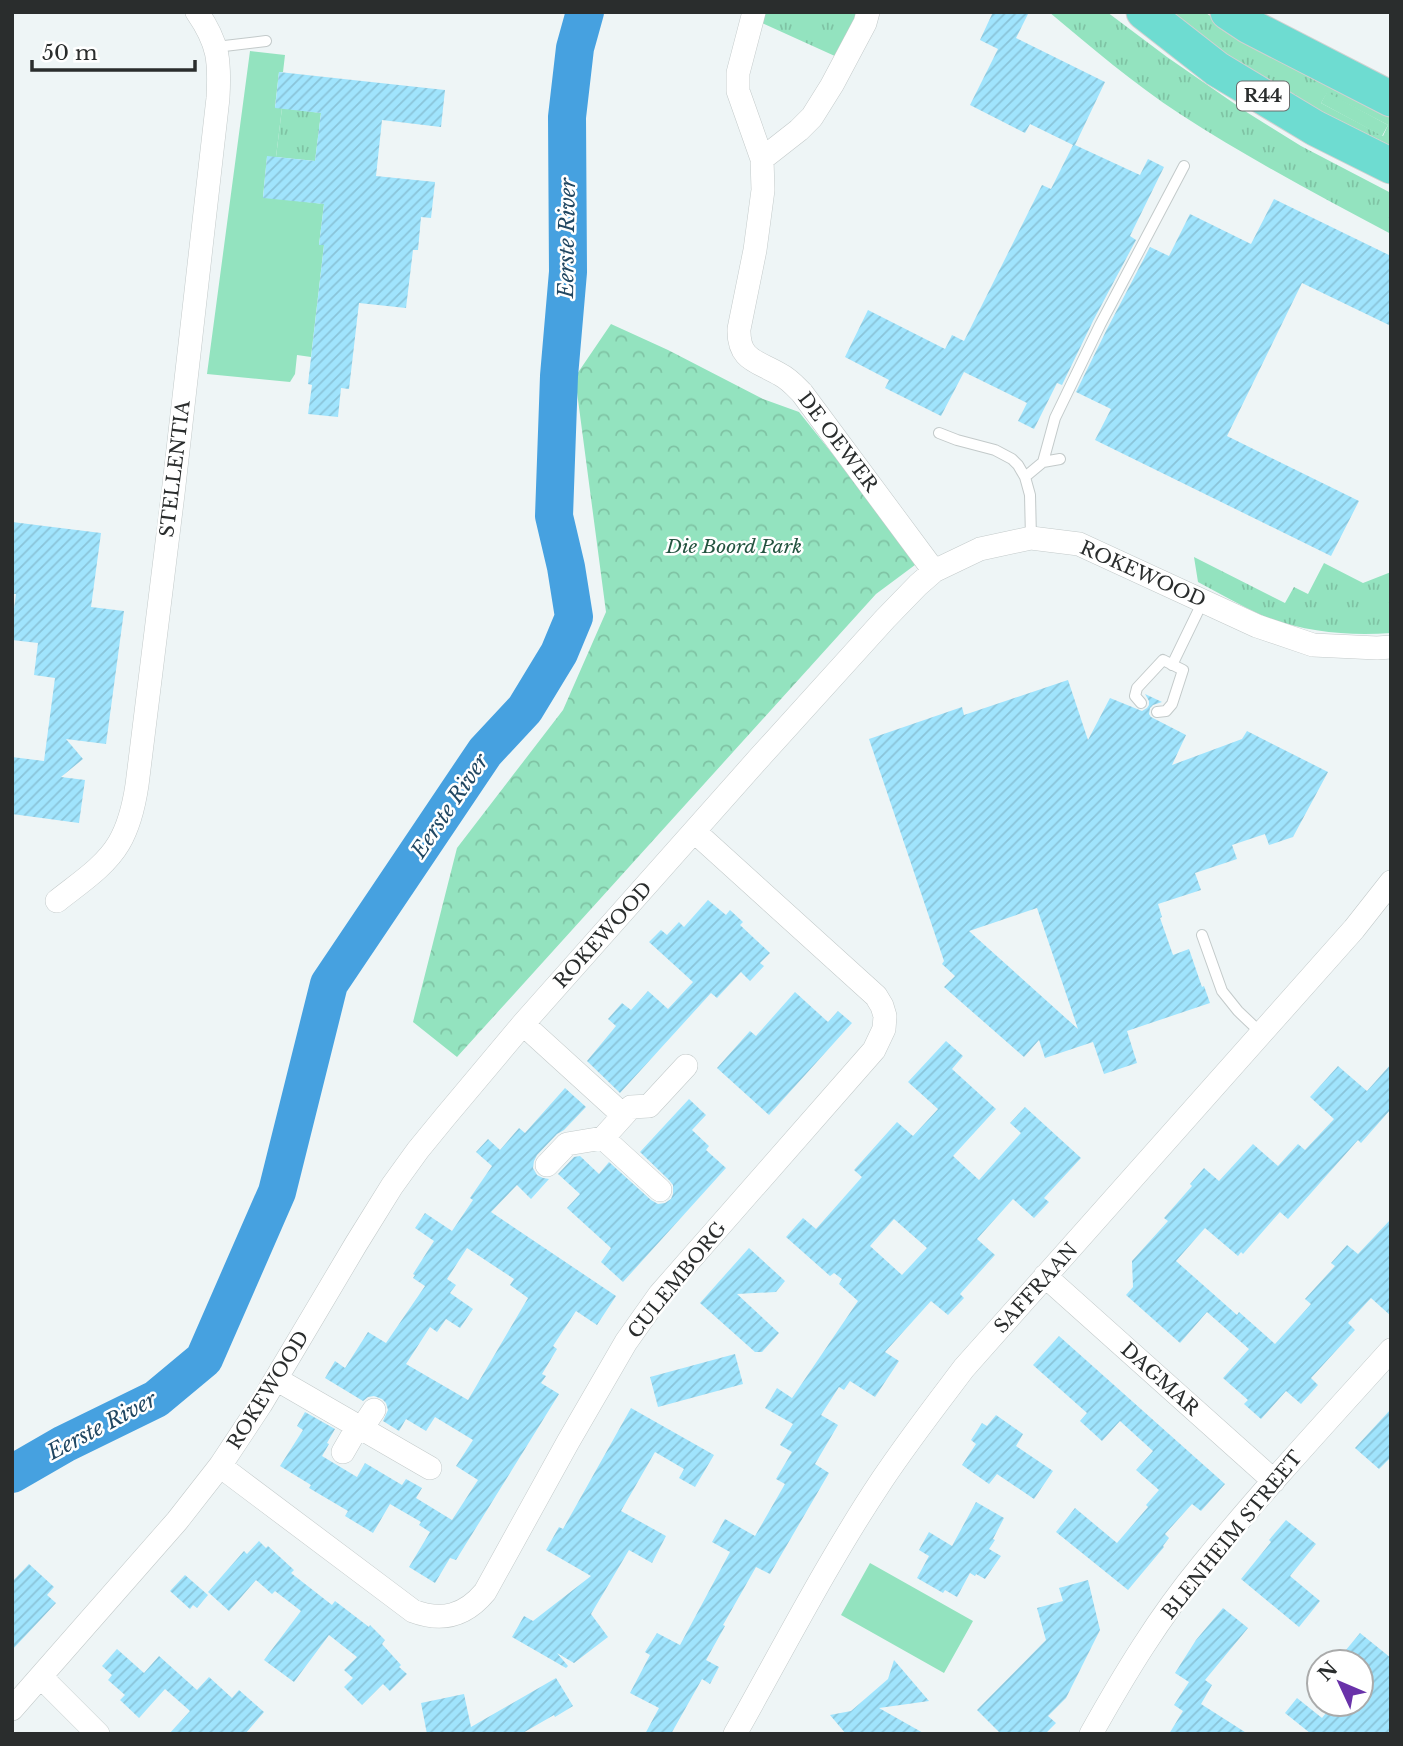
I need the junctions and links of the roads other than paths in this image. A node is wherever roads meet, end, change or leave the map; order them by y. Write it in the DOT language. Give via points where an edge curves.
graph roads {
  1 [pos="197,12"];
  2 [pos="754,12"];
  3 [pos="868,12"];
  4 [pos="1144,12"];
  5 [pos="1228,12"];
  6 [pos="266,41"];
  7 [pos="216,47"];
  8 [pos="1391,99"];
  9 [pos="762,159"];
  10 [pos="1184,166"];
  11 [pos="1391,166"];
  12 [pos="939,433"];
  13 [pos="1060,459"];
  14 [pos="1043,462"];
  15 [pos="1025,477"];
  16 [pos="1031,538"];
  17 [pos="934,571"];
  18 [pos="1203,601"];
  19 [pos="1391,647"];
  20 [pos="1173,665"];
  21 [pos="1140,704"];
  22 [pos="1157,712"];
  23 [pos="695,832"];
  24 [pos="1391,881"];
  25 [pos="57,901"];
  26 [pos="1202,935"];
  27 [pos="523,1024"];
  28 [pos="1261,1033"];
  29 [pos="686,1066"];
  30 [pos="624,1115"];
  31 [pos="603,1138"];
  32 [pos="547,1165"];
  33 [pos="660,1190"];
  34 [pos="1045,1276"];
  35 [pos="1391,1350"];
  36 [pos="276,1378"];
  37 [pos="365,1422"];
  38 [pos="343,1452"];
  39 [pos="220,1466"];
  40 [pos="430,1468"];
  41 [pos="1274,1481"];
  42 [pos="41,1677"];
  43 [pos="12,1709"];
  44 [pos="98,1734"];
  45 [pos="735,1734"];
  46 [pos="1091,1734"];
  1 -- 7 [label="street, STELLENTIA"];
  2 -- 9 [label="street, DE OEWER" via="738,73 738,91"];
  3 -- 9 [label="street" via="812,117"];
  4 -- 11 [label="main road, R44" via="1217,69 1315,128"];
  5 -- 8 [label="main road"];
  6 -- 7 [label="lane"];
  7 -- 25 [label="street, STELLENTIA" via="218,98 134,806 118,844 103,863"];
  9 -- 17 [label="street, DE OEWER" via="763,190 739,329 743,350 802,393"];
  10 -- 14 [label="lane" via="1055,418"];
  12 -- 15 [label="lane" via="995,450 1012,459"];
  13 -- 14 [label="lane"];
  14 -- 15 [label="lane"];
  15 -- 16 [label="lane"];
  16 -- 17 [label="street, ROKEWOOD" via="980,549"];
  16 -- 18 [label="street, ROKEWOOD" via="1079,544"];
  17 -- 23 [label="street, ROKEWOOD" via="885,619"];
  18 -- 19 [label="street, ROKEWOOD" via="1312,645"];
  18 -- 20 [label="lane"];
  20 -- 21 [label="lane" via="1137,688"];
  20 -- 22 [label="lane" via="1172,704"];
  23 -- 27 [label="street, ROKEWOOD"];
  23 -- 39 [label="street, CULEMBORG" via="876,996 885,1016 884,1029 874,1050 844,1087 660,1294 626,1342 485,1592 453,1615 414,1612"];
  24 -- 28 [label="street, SAFFRAAN"];
  26 -- 28 [label="lane" via="1222,991"];
  27 -- 30 [label="street"];
  27 -- 36 [label="street, ROKEWOOD" via="418,1150"];
  28 -- 34 [label="street, SAFFRAAN"];
  29 -- 30 [label="street" via="649,1106 631,1107"];
  30 -- 31 [label="street"];
  31 -- 32 [label="street" via="567,1144"];
  31 -- 33 [label="street"];
  34 -- 41 [label="street, DAGMAR"];
  34 -- 45 [label="street, SAFFRAAN" via="964,1368 882,1479"];
  35 -- 41 [label="street, BLENHEIM STREET"];
  36 -- 37 [label="street"];
  36 -- 39 [label="street, ROKEWOOD"];
  37 -- 38 [label="street"];
  37 -- 40 [label="street"];
  39 -- 42 [label="street, ROKEWOOD"];
  41 -- 46 [label="street, BLENHEIM STREET" via="1201,1566 1146,1641"];
  42 -- 43 [label="street, ROKEWOOD"];
  42 -- 44 [label="street"];
}
